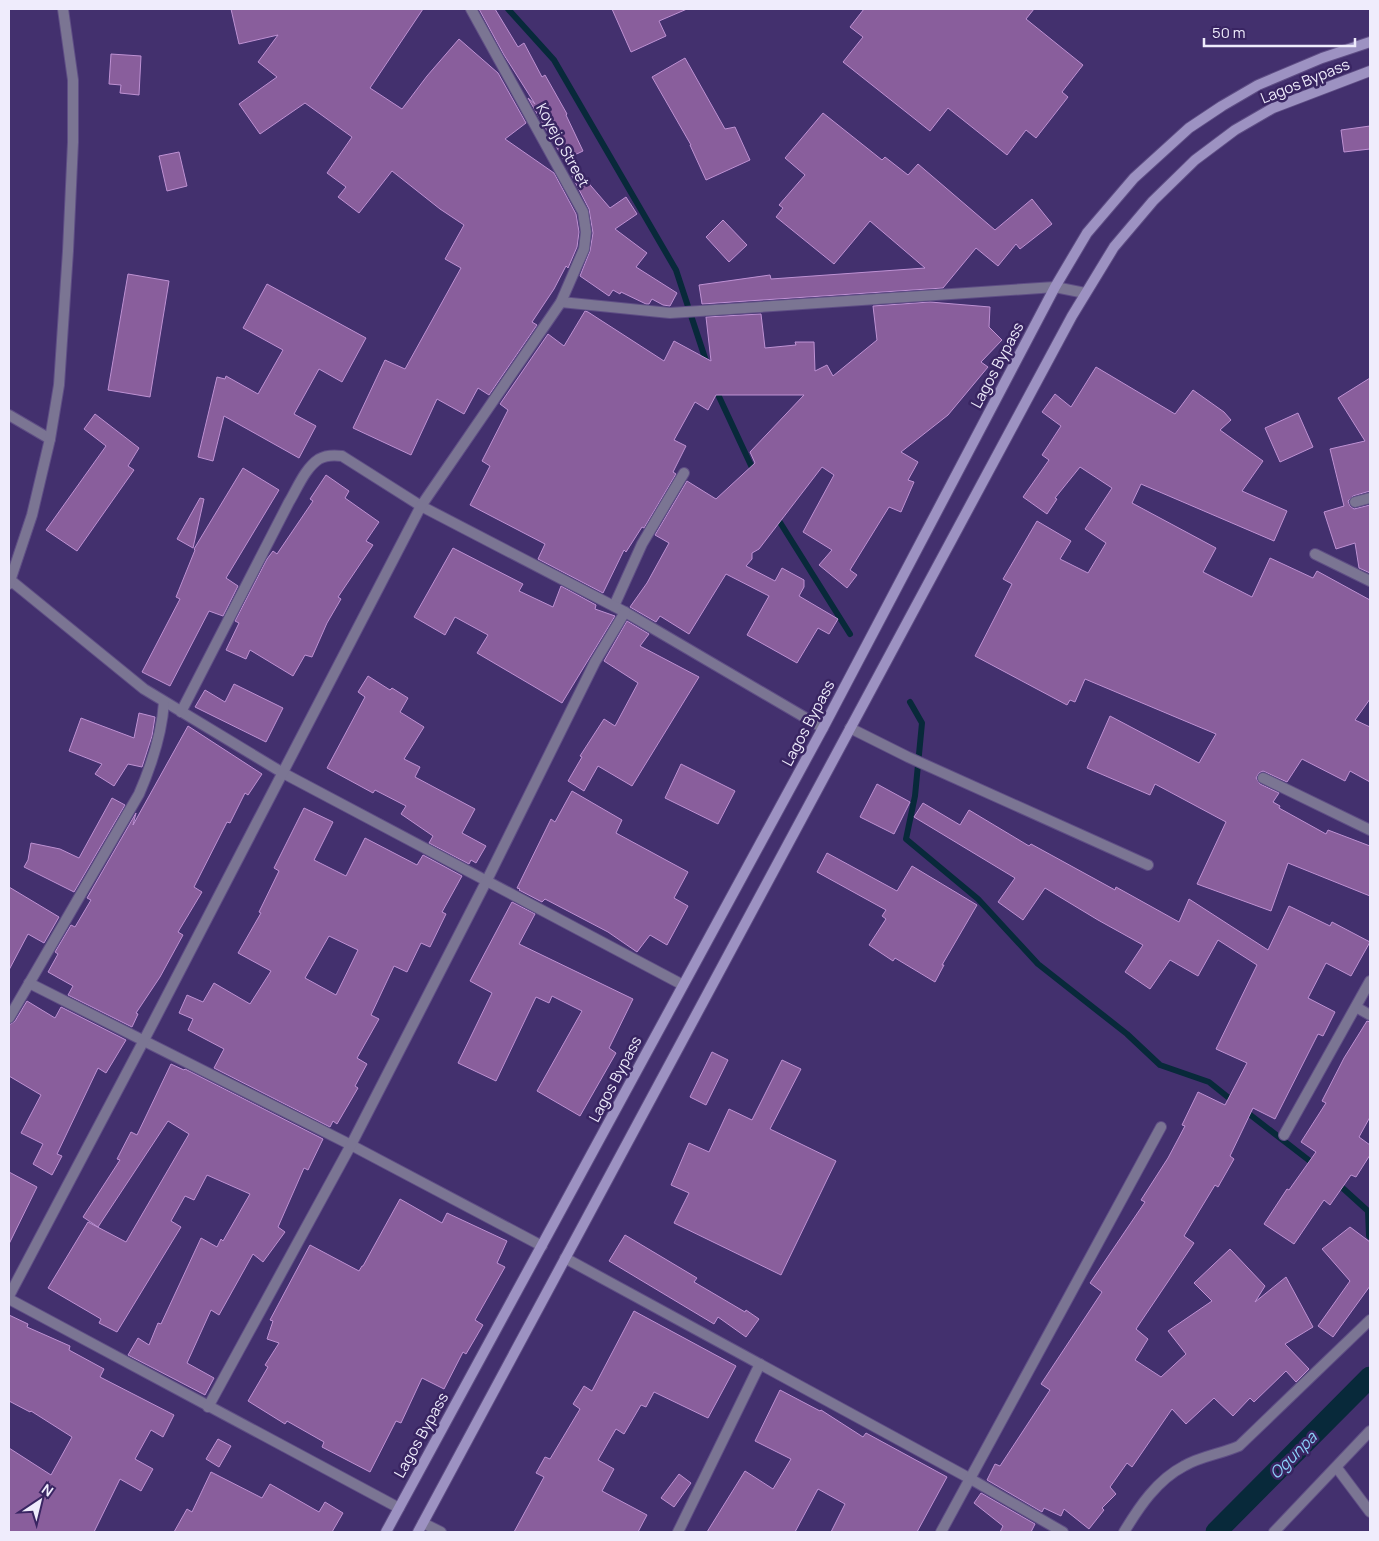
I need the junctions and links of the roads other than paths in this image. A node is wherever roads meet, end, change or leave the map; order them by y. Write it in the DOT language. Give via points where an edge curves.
graph roads {
  1 [pos="63,9"];
  2 [pos="471,9"];
  3 [pos="1370,42"];
  4 [pos="1370,71"];
  5 [pos="1055,287"];
  6 [pos="1085,293"];
  7 [pos="561,302"];
  8 [pos="9,415"];
  9 [pos="50,439"];
  10 [pos="684,473"];
  11 [pos="1370,498"];
  12 [pos="1355,502"];
  13 [pos="421,506"];
  14 [pos="1315,554"];
  15 [pos="1370,581"];
  16 [pos="9,582"];
  17 [pos="614,606"];
  18 [pos="626,612"];
  19 [pos="164,702"];
  20 [pos="181,712"];
  21 [pos="823,728"];
  22 [pos="850,728"];
  23 [pos="283,773"];
  24 [pos="1263,778"];
  25 [pos="1370,830"];
  26 [pos="1148,865"];
  27 [pos="487,880"];
  28 [pos="1370,981"];
  29 [pos="29,983"];
  30 [pos="683,985"];
  31 [pos="1356,1007"];
  32 [pos="1370,1015"];
  33 [pos="9,1018"];
  34 [pos="143,1042"];
  35 [pos="1161,1127"];
  36 [pos="1284,1135"];
  37 [pos="351,1145"];
  38 [pos="542,1246"];
  39 [pos="565,1258"];
  40 [pos="9,1298"];
  41 [pos="1370,1320"];
  42 [pos="760,1364"];
  43 [pos="208,1407"];
  44 [pos="1370,1431"];
  45 [pos="1337,1468"];
  46 [pos="969,1478"];
  47 [pos="398,1508"];
  48 [pos="1370,1512"];
  49 [pos="421,1528"];
  50 [pos="386,1532"];
  51 [pos="441,1532"];
  52 [pos="678,1532"];
  53 [pos="940,1532"];
  54 [pos="1063,1532"];
  55 [pos="1124,1532"];
  56 [pos="1274,1532"];
  1 -- 9 [label="street" via="73,80 73,142 60,385"];
  2 -- 7 [label="street, Koyejo Street" via="583,212 584,250"];
  3 -- 5 [label="main road, Lagos Bypass" via="1258,85 1189,128 1134,178 1087,232"];
  4 -- 6 [label="main road, Lagos Bypass" via="1273,108 1235,130 1195,160 1153,200 1114,247"];
  5 -- 6 [label="street"];
  5 -- 7 [label="street" via="670,313"];
  5 -- 21 [label="main road, Lagos Bypass"];
  6 -- 22 [label="main road, Lagos Bypass"];
  7 -- 13 [label="street, Koyejo Street"];
  8 -- 9 [label="street"];
  9 -- 16 [label="street" via="32,515"];
  10 -- 17 [label="street" via="642,544"];
  11 -- 12 [label="street"];
  13 -- 17 [label="street"];
  13 -- 20 [label="street" via="342,456 331,455 319,460 306,473 289,502"];
  13 -- 23 [label="street, Koyejo Street"];
  14 -- 15 [label="street"];
  16 -- 19 [label="street"];
  17 -- 18 [label="street"];
  18 -- 21 [label="street"];
  18 -- 27 [label="street" via="595,662"];
  19 -- 20 [label="street"];
  19 -- 29 [label="street" via="163,721 150,769 139,794"];
  20 -- 23 [label="street"];
  21 -- 30 [label="main road, Lagos Bypass"];
  22 -- 26 [label="street"];
  22 -- 39 [label="main road, Lagos Bypass"];
  23 -- 27 [label="street"];
  23 -- 34 [label="street, Koyejo Street"];
  24 -- 25 [label="street"];
  27 -- 30 [label="street"];
  27 -- 37 [label="street"];
  28 -- 31 [label="street"];
  29 -- 33 [label="street"];
  29 -- 34 [label="street"];
  30 -- 38 [label="main road, Lagos Bypass"];
  31 -- 32 [label="street"];
  31 -- 36 [label="street"];
  34 -- 37 [label="street"];
  34 -- 40 [label="street, Koyejo Street"];
  35 -- 46 [label="street"];
  37 -- 38 [label="street"];
  37 -- 43 [label="street"];
  38 -- 47 [label="main road, Lagos Bypass"];
  39 -- 42 [label="street"];
  39 -- 49 [label="main road, Lagos Bypass"];
  40 -- 43 [label="street"];
  41 -- 55 [label="street" via="1239,1446 1184,1466 1160,1482"];
  42 -- 46 [label="street"];
  42 -- 52 [label="street"];
  43 -- 47 [label="street"];
  44 -- 45 [label="street"];
  45 -- 48 [label="street"];
  45 -- 56 [label="street"];
  46 -- 53 [label="street"];
  46 -- 54 [label="street"];
  47 -- 50 [label="main road, Lagos Bypass"];
  49 -- 51 [label="street"];
}
